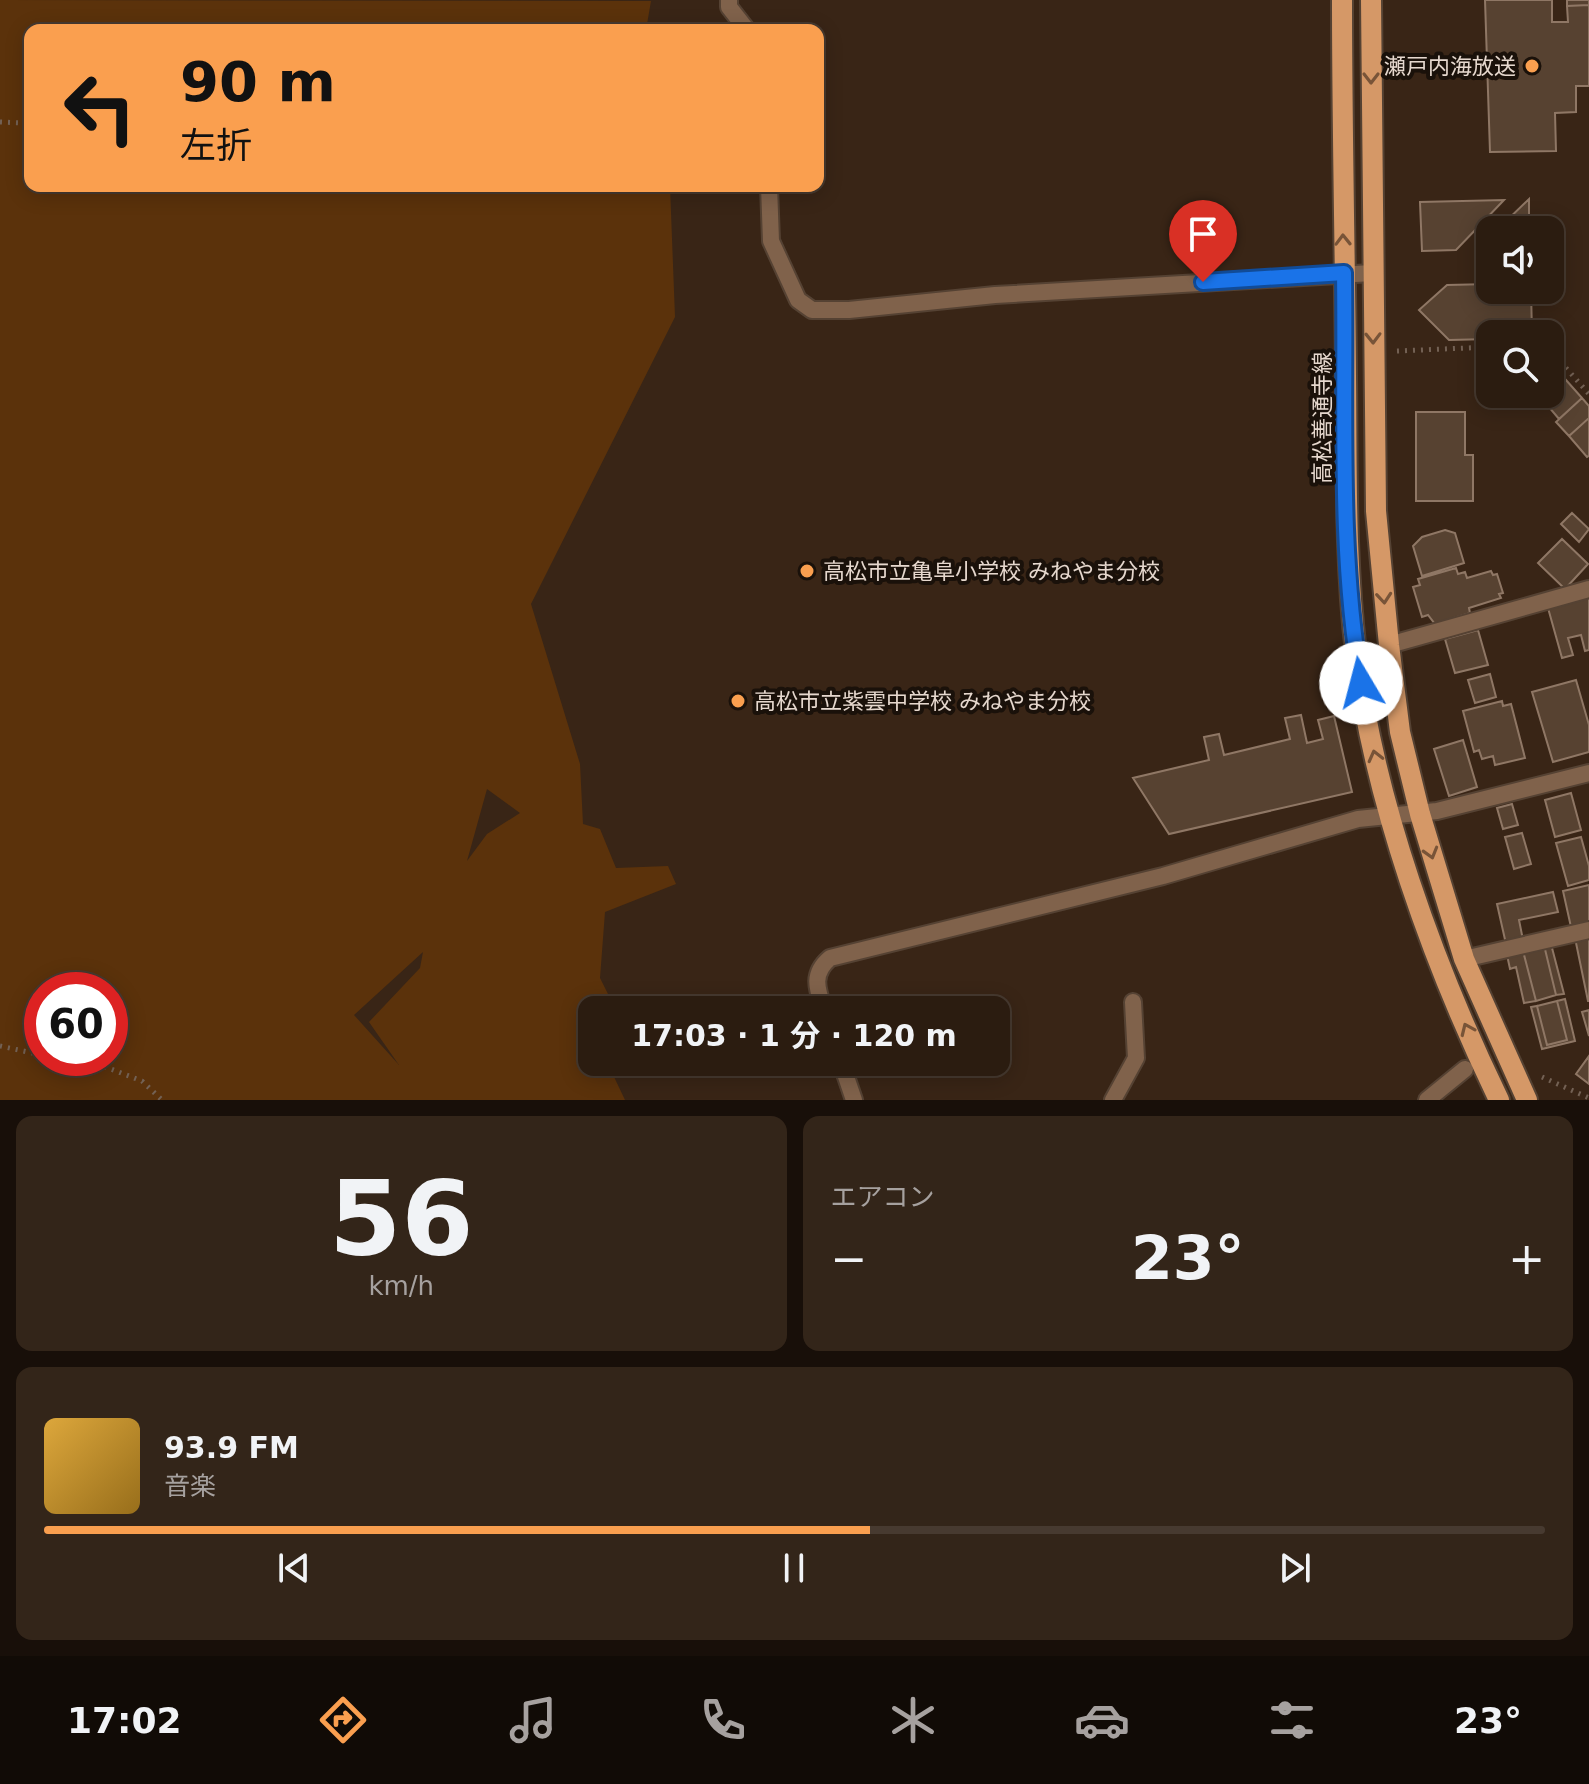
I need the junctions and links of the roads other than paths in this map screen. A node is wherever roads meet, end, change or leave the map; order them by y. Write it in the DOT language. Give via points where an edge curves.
graph roads {
  1 [pos="729,0"];
  2 [pos="1342,0"];
  3 [pos="1371,0"];
  4 [pos="742,24"];
  5 [pos="769,192"];
  6 [pos="1344,273"];
  7 [pos="1372,273"];
  8 [pos="1589,589"];
  9 [pos="1389,645"];
  10 [pos="1589,773"];
  11 [pos="1420,814"];
  12 [pos="1390,816"];
  13 [pos="1589,930"];
  14 [pos="1464,959"];
  15 [pos="820,996"];
  16 [pos="1133,1002"];
  17 [pos="1465,1069"];
  18 [pos="846,1076"];
  19 [pos="854,1100"];
  20 [pos="1113,1100"];
  21 [pos="1427,1100"];
  22 [pos="1499,1100"];
  23 [pos="1527,1100"];
  1 -- 4 [label="street"];
  6 -- 2 [label="main road, 高松善通寺線, one-way"];
  3 -- 7 [label="main road, one-way"];
  5 -- 6 [label="street" via="771,241 798,300 812,310"];
  6 -- 7 [label="street"];
  12 -- 6 [label="main road, 高松善通寺線, one-way" via="1355,640 1346,509"];
  7 -- 9 [label="main road, one-way" via="1376,511"];
  8 -- 9 [label="street"];
  9 -- 11 [label="main road" via="1400,732"];
  10 -- 11 [label="street"];
  11 -- 12 [label="street"];
  11 -- 14 [label="main road, one-way"];
  12 -- 15 [label="street" via="1358,819 1163,876 830,958 817,973"];
  22 -- 12 [label="main road, 高松善通寺線, one-way" via="1442,974"];
  13 -- 14 [label="street"];
  14 -- 23 [label="main road"];
  16 -- 20 [label="street" via="1136,1058"];
  17 -- 21 [label="street"];
  18 -- 19 [label="street"];
}
